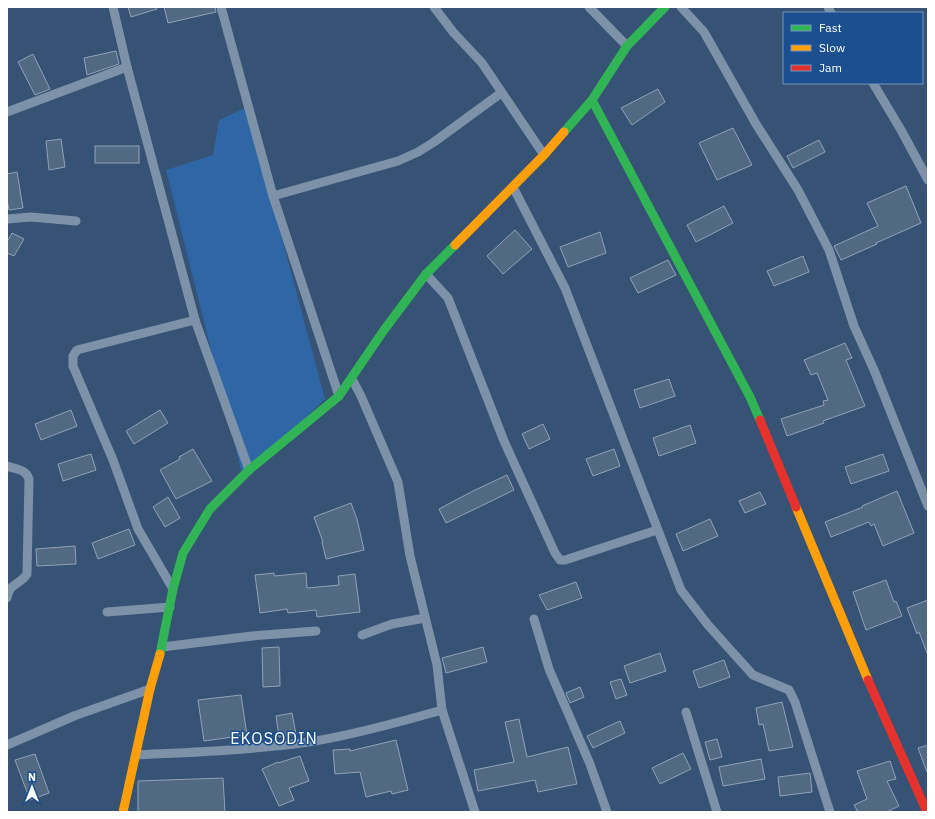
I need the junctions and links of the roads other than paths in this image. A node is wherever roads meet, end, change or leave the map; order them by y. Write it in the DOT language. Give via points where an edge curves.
graph roads {
  1 [pos="113,7"];
  2 [pos="221,7"];
  3 [pos="434,7"];
  4 [pos="589,7"];
  5 [pos="665,7"];
  6 [pos="681,7"];
  7 [pos="627,46"];
  8 [pos="128,67"];
  9 [pos="874,84"];
  10 [pos="501,93"];
  11 [pos="592,100"];
  12 [pos="7,112"];
  13 [pos="544,156"];
  14 [pos="928,180"];
  15 [pos="513,187"];
  16 [pos="273,196"];
  17 [pos="7,219"];
  18 [pos="76,221"];
  19 [pos="426,274"];
  20 [pos="195,320"];
  21 [pos="352,379"];
  22 [pos="339,396"];
  23 [pos="7,466"];
  24 [pos="249,470"];
  25 [pos="928,506"];
  26 [pos="657,530"];
  27 [pos="7,581"];
  28 [pos="17,582"];
  29 [pos="173,590"];
  30 [pos="7,598"];
  31 [pos="170,607"];
  32 [pos="107,612"];
  33 [pos="425,618"];
  34 [pos="534,619"];
  35 [pos="316,631"];
  36 [pos="362,635"];
  37 [pos="162,647"];
  38 [pos="150,689"];
  39 [pos="442,710"];
  40 [pos="686,712"];
  41 [pos="7,745"];
  42 [pos="136,755"];
  43 [pos="926,807"];
  44 [pos="124,812"];
  45 [pos="474,812"];
  46 [pos="607,812"];
  47 [pos="717,812"];
  48 [pos="830,812"];
  1 -- 8 [label="street"];
  2 -- 16 [label="street"];
  3 -- 10 [label="street" via="482,64"];
  4 -- 7 [label="street"];
  5 -- 7 [label="street"];
  6 -- 25 [label="street" via="704,32 756,124 798,190 829,250 854,326"];
  7 -- 11 [label="street"];
  8 -- 12 [label="street"];
  8 -- 20 [label="street"];
  9 -- 14 [label="street"];
  10 -- 13 [label="street"];
  10 -- 16 [label="street" via="418,152 398,161"];
  11 -- 13 [label="street"];
  11 -- 43 [label="street" via="750,397 884,718"];
  13 -- 15 [label="street"];
  15 -- 19 [label="street"];
  15 -- 26 [label="street" via="565,288"];
  16 -- 22 [label="street"];
  17 -- 18 [label="street" via="31,217"];
  19 -- 21 [label="street" via="384,330"];
  19 -- 26 [label="street" via="448,298 504,441 560,560"];
  20 -- 24 [label="street"];
  20 -- 29 [label="street" via="77,350 73,356 73,366 113,460 138,528"];
  21 -- 22 [label="street"];
  21 -- 33 [label="street" via="398,482 410,556"];
  22 -- 24 [label="street"];
  23 -- 28 [label="street" via="24,471 29,479 28,574"];
  24 -- 29 [label="street" via="210,509 183,553"];
  26 -- 48 [label="street" via="681,590 708,626 752,675 789,690"];
  27 -- 28 [label="street"];
  28 -- 30 [label="street" via="8,591"];
  29 -- 31 [label="street"];
  31 -- 32 [label="street"];
  31 -- 37 [label="street"];
  33 -- 36 [label="street" via="392,624"];
  33 -- 39 [label="street" via="437,665"];
  34 -- 46 [label="street" via="548,669 590,764"];
  35 -- 37 [label="street"];
  37 -- 38 [label="street"];
  38 -- 41 [label="street" via="74,716"];
  38 -- 42 [label="street"];
  39 -- 42 [label="street" via="399,723 315,741 230,750"];
  39 -- 45 [label="street"];
  40 -- 47 [label="street"];
  42 -- 44 [label="street"];
}
